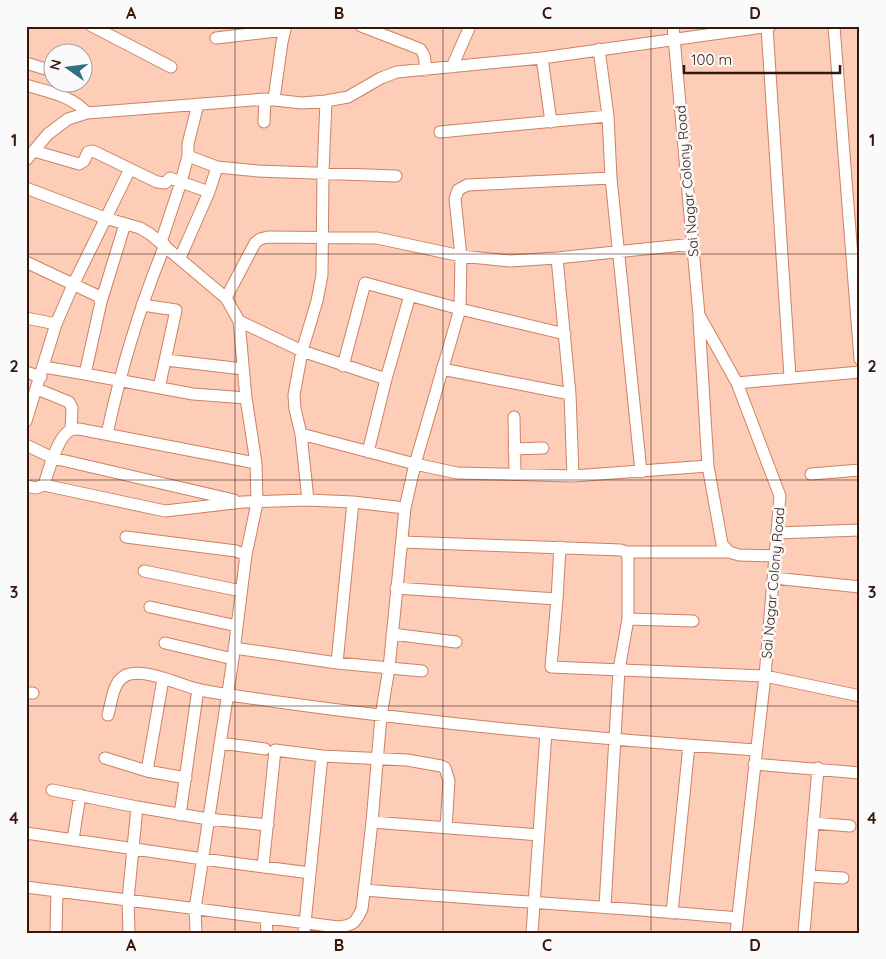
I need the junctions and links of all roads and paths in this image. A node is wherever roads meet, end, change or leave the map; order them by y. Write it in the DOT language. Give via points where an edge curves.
graph roads {
  1 [pos="92,26"];
  2 [pos="361,26"];
  3 [pos="470,26"];
  4 [pos="673,26"];
  5 [pos="768,26"];
  6 [pos="834,26"];
  7 [pos="286,28"];
  8 [pos="216,38"];
  9 [pos="674,40"];
  10 [pos="599,49"];
  11 [pos="542,58"];
  12 [pos="26,64"];
  13 [pos="171,67"];
  14 [pos="452,67"];
  15 [pos="42,68"];
  16 [pos="425,70"];
  17 [pos="26,85"];
  18 [pos="269,99"];
  19 [pos="326,100"];
  20 [pos="198,104"];
  21 [pos="87,113"];
  22 [pos="608,116"];
  23 [pos="264,122"];
  24 [pos="551,122"];
  25 [pos="440,132"];
  26 [pos="30,155"];
  27 [pos="188,156"];
  28 [pos="216,167"];
  29 [pos="130,169"];
  30 [pos="323,173"];
  31 [pos="396,176"];
  32 [pos="611,178"];
  33 [pos="181,182"];
  34 [pos="26,188"];
  35 [pos="209,192"];
  36 [pos="105,218"];
  37 [pos="125,224"];
  38 [pos="322,238"];
  39 [pos="163,243"];
  40 [pos="692,244"];
  41 [pos="619,252"];
  42 [pos="461,256"];
  43 [pos="180,258"];
  44 [pos="557,258"];
  45 [pos="26,262"];
  46 [pos="73,284"];
  47 [pos="410,295"];
  48 [pos="226,298"];
  49 [pos="101,302"];
  50 [pos="142,305"];
  51 [pos="460,309"];
  52 [pos="698,315"];
  53 [pos="26,318"];
  54 [pos="240,321"];
  55 [pos="56,324"];
  56 [pos="565,334"];
  57 [pos="302,351"];
  58 [pos="860,359"];
  59 [pos="166,360"];
  60 [pos="343,366"];
  61 [pos="243,369"];
  62 [pos="442,369"];
  63 [pos="26,372"];
  64 [pos="42,372"];
  65 [pos="860,372"];
  66 [pos="85,374"];
  67 [pos="790,377"];
  68 [pos="386,379"];
  69 [pos="119,380"];
  70 [pos="737,383"];
  71 [pos="159,388"];
  72 [pos="37,389"];
  73 [pos="570,394"];
  74 [pos="246,398"];
  75 [pos="514,417"];
  76 [pos="26,421"];
  77 [pos="70,430"];
  78 [pos="106,434"];
  79 [pos="301,434"];
  80 [pos="26,445"];
  81 [pos="543,448"];
  82 [pos="514,449"];
  83 [pos="368,452"];
  84 [pos="52,458"];
  85 [pos="256,463"];
  86 [pos="414,464"];
  87 [pos="708,466"];
  88 [pos="860,470"];
  89 [pos="641,472"];
  90 [pos="515,474"];
  91 [pos="811,474"];
  92 [pos="574,476"];
  93 [pos="44,485"];
  94 [pos="26,486"];
  95 [pos="308,500"];
  96 [pos="243,502"];
  97 [pos="353,502"];
  98 [pos="257,503"];
  99 [pos="405,508"];
  100 [pos="860,530"];
  101 [pos="777,533"];
  102 [pos="126,537"];
  103 [pos="402,542"];
  104 [pos="560,547"];
  105 [pos="626,552"];
  106 [pos="729,552"];
  107 [pos="246,555"];
  108 [pos="776,556"];
  109 [pos="144,571"];
  110 [pos="774,578"];
  111 [pos="860,587"];
  112 [pos="396,588"];
  113 [pos="240,591"];
  114 [pos="557,598"];
  115 [pos="150,607"];
  116 [pos="628,619"];
  117 [pos="693,621"];
  118 [pos="236,626"];
  119 [pos="392,634"];
  120 [pos="456,642"];
  121 [pos="165,643"];
  122 [pos="233,654"];
  123 [pos="337,663"];
  124 [pos="389,668"];
  125 [pos="619,670"];
  126 [pos="422,671"];
  127 [pos="765,676"];
  128 [pos="164,678"];
  129 [pos="198,689"];
  130 [pos="227,695"];
  131 [pos="860,696"];
  132 [pos="108,715"];
  133 [pos="382,716"];
  134 [pos="546,733"];
  135 [pos="614,738"];
  136 [pos="220,743"];
  137 [pos="689,745"];
  138 [pos="265,749"];
  139 [pos="756,750"];
  140 [pos="322,756"];
  141 [pos="105,758"];
  142 [pos="377,758"];
  143 [pos="754,764"];
  144 [pos="818,768"];
  145 [pos="147,771"];
  146 [pos="860,773"];
  147 [pos="186,778"];
  148 [pos="52,790"];
  149 [pos="80,796"];
  150 [pos="137,808"];
  151 [pos="180,815"];
  152 [pos="208,819"];
  153 [pos="372,822"];
  154 [pos="814,823"];
  155 [pos="268,825"];
  156 [pos="850,826"];
  157 [pos="446,827"];
  158 [pos="26,833"];
  159 [pos="539,835"];
  160 [pos="73,840"];
  161 [pos="133,849"];
  162 [pos="203,859"];
  163 [pos="263,867"];
  164 [pos="310,873"];
  165 [pos="809,876"];
  166 [pos="843,878"];
  167 [pos="26,887"];
  168 [pos="364,890"];
  169 [pos="57,891"];
  170 [pos="128,900"];
  171 [pos="534,903"];
  172 [pos="605,906"];
  173 [pos="195,909"];
  174 [pos="672,913"];
  175 [pos="266,918"];
  176 [pos="737,918"];
  177 [pos="304,928"];
  178 [pos="56,933"];
  179 [pos="129,933"];
  180 [pos="196,933"];
  181 [pos="267,933"];
  182 [pos="532,933"];
  183 [pos="736,933"];
  184 [pos="804,933"];
  1 -- 13 [label="street"];
  2 -- 16 [label="street" via="420,49 426,59"];
  3 -- 14 [label="street"];
  4 -- 9 [label="street, Sai Nagar Colony Road"];
  5 -- 9 [label="street"];
  5 -- 67 [label="street"];
  6 -- 58 [label="street"];
  7 -- 8 [label="street"];
  7 -- 18 [label="street"];
  9 -- 10 [label="street"];
  9 -- 40 [label="street, Sai Nagar Colony Road"];
  10 -- 11 [label="street"];
  10 -- 22 [label="street"];
  11 -- 14 [label="street"];
  11 -- 24 [label="street"];
  12 -- 15 [label="street"];
  14 -- 16 [label="street"];
  16 -- 19 [label="street" via="397,72 348,96"];
  17 -- 21 [label="street" via="70,99"];
  18 -- 19 [label="street" via="302,103"];
  18 -- 20 [label="street"];
  18 -- 23 [label="street"];
  19 -- 30 [label="street"];
  20 -- 21 [label="street"];
  20 -- 27 [label="street"];
  21 -- 26 [label="street" via="68,120 48,134"];
  22 -- 24 [label="street"];
  22 -- 32 [label="street"];
  24 -- 25 [label="street"];
  26 -- 29 [label="street" via="79,164 88,152 94,151"];
  27 -- 28 [label="street"];
  27 -- 33 [label="street"];
  28 -- 30 [label="street"];
  28 -- 35 [label="street"];
  29 -- 33 [label="street" via="157,182 165,183 170,178"];
  29 -- 36 [label="street"];
  30 -- 31 [label="street"];
  30 -- 38 [label="street"];
  32 -- 41 [label="street"];
  32 -- 42 [label="street" via="467,185 458,190 455,199"];
  33 -- 35 [label="street"];
  33 -- 39 [label="street"];
  34 -- 36 [label="street"];
  35 -- 43 [label="street"];
  36 -- 37 [label="street"];
  36 -- 46 [label="street"];
  37 -- 39 [label="street" via="140,228"];
  37 -- 49 [label="street"];
  38 -- 42 [label="street" via="377,238"];
  38 -- 48 [label="street" via="260,239"];
  38 -- 57 [label="street" via="322,275"];
  39 -- 43 [label="street"];
  39 -- 50 [label="street"];
  40 -- 41 [label="street"];
  40 -- 52 [label="street, Sai Nagar Colony Road"];
  41 -- 44 [label="street"];
  41 -- 89 [label="street"];
  42 -- 44 [label="street" via="510,261"];
  42 -- 51 [label="street"];
  43 -- 48 [label="street"];
  44 -- 56 [label="street"];
  45 -- 46 [label="street"];
  46 -- 49 [label="street" via="98,296"];
  46 -- 55 [label="street"];
  47 -- 51 [label="street"];
  47 -- 60 [label="street" via="365,283"];
  47 -- 68 [label="street"];
  48 -- 54 [label="street"];
  49 -- 66 [label="street"];
  50 -- 59 [label="street" via="176,310"];
  50 -- 69 [label="street"];
  51 -- 56 [label="street"];
  51 -- 62 [label="street"];
  52 -- 70 [label="street, Sai Nagar Colony Road"];
  52 -- 87 [label="street"];
  53 -- 55 [label="street"];
  54 -- 57 [label="street"];
  54 -- 61 [label="street"];
  55 -- 64 [label="street"];
  56 -- 73 [label="street"];
  57 -- 60 [label="street"];
  57 -- 79 [label="street" via="294,395"];
  59 -- 61 [label="street"];
  59 -- 71 [label="street"];
  60 -- 68 [label="street"];
  61 -- 74 [label="street"];
  62 -- 73 [label="street"];
  62 -- 86 [label="street"];
  63 -- 64 [label="street"];
  64 -- 66 [label="street"];
  64 -- 72 [label="street"];
  65 -- 67 [label="street"];
  66 -- 69 [label="street"];
  67 -- 70 [label="street"];
  68 -- 83 [label="street"];
  69 -- 71 [label="street"];
  69 -- 78 [label="street"];
  70 -- 101 [label="street, Sai Nagar Colony Road" via="780,496"];
  71 -- 74 [label="street"];
  72 -- 76 [label="street"];
  72 -- 77 [label="street" via="69,402 72,408"];
  73 -- 92 [label="street"];
  74 -- 85 [label="street"];
  75 -- 82 [label="street"];
  77 -- 78 [label="street"];
  77 -- 84 [label="street"];
  78 -- 85 [label="street"];
  79 -- 83 [label="street"];
  79 -- 95 [label="street"];
  80 -- 84 [label="street"];
  81 -- 82 [label="street"];
  82 -- 90 [label="street"];
  83 -- 86 [label="street"];
  84 -- 93 [label="street"];
  84 -- 96 [label="street"];
  85 -- 98 [label="street"];
  86 -- 90 [label="street" via="457,473"];
  86 -- 99 [label="street"];
  87 -- 89 [label="street"];
  87 -- 106 [label="street" via="722,544"];
  88 -- 91 [label="street"];
  89 -- 92 [label="street"];
  90 -- 92 [label="street"];
  93 -- 94 [label="street" via="36,488"];
  93 -- 96 [label="street" via="165,511"];
  95 -- 97 [label="street"];
  95 -- 98 [label="street"];
  96 -- 98 [label="street"];
  97 -- 99 [label="street"];
  97 -- 123 [label="street"];
  98 -- 107 [label="street"];
  99 -- 103 [label="street"];
  100 -- 101 [label="street"];
  101 -- 108 [label="street, Sai Nagar Colony Road"];
  102 -- 107 [label="street"];
  103 -- 104 [label="street"];
  103 -- 112 [label="street"];
  104 -- 105 [label="street"];
  104 -- 114 [label="street"];
  105 -- 106 [label="street"];
  105 -- 116 [label="street"];
  106 -- 108 [label="street"];
  107 -- 113 [label="street"];
  108 -- 110 [label="street, Sai Nagar Colony Road"];
  109 -- 113 [label="street"];
  110 -- 111 [label="street"];
  110 -- 127 [label="street, Sai Nagar Colony Road"];
  112 -- 114 [label="street"];
  112 -- 119 [label="street"];
  113 -- 118 [label="street"];
  114 -- 125 [label="street" via="551,667"];
  115 -- 118 [label="street"];
  116 -- 117 [label="street"];
  116 -- 125 [label="street"];
  118 -- 122 [label="street"];
  119 -- 120 [label="street"];
  119 -- 124 [label="street"];
  121 -- 122 [label="street"];
  122 -- 123 [label="street"];
  122 -- 130 [label="street"];
  123 -- 124 [label="street"];
  124 -- 126 [label="street"];
  124 -- 133 [label="street"];
  125 -- 127 [label="street"];
  125 -- 135 [label="street"];
  127 -- 131 [label="street"];
  127 -- 139 [label="street, Sai Nagar Colony Road"];
  128 -- 129 [label="street"];
  128 -- 132 [label="street" via="139,674 122,677 115,687"];
  128 -- 145 [label="street"];
  129 -- 130 [label="street"];
  129 -- 147 [label="street"];
  130 -- 133 [label="street"];
  130 -- 136 [label="street"];
  133 -- 134 [label="street"];
  133 -- 142 [label="street"];
  134 -- 135 [label="street"];
  134 -- 159 [label="street"];
  135 -- 137 [label="street"];
  135 -- 172 [label="street"];
  136 -- 138 [label="street"];
  136 -- 152 [label="street"];
  137 -- 139 [label="street"];
  137 -- 174 [label="street"];
  139 -- 143 [label="street, Sai Nagar Colony Road"];
  140 -- 142 [label="street"];
  140 -- 155 [label="street" via="275,750"];
  140 -- 164 [label="street"];
  141 -- 145 [label="street"];
  142 -- 153 [label="street"];
  142 -- 157 [label="street" via="437,764 445,768 449,780"];
  143 -- 144 [label="street"];
  143 -- 176 [label="street, Sai Nagar Colony Road"];
  144 -- 146 [label="street"];
  144 -- 154 [label="street"];
  145 -- 147 [label="street"];
  147 -- 151 [label="street"];
  148 -- 149 [label="street"];
  149 -- 150 [label="street"];
  149 -- 160 [label="street"];
  150 -- 151 [label="street"];
  150 -- 161 [label="street"];
  151 -- 152 [label="street"];
  152 -- 155 [label="street"];
  152 -- 162 [label="street"];
  153 -- 157 [label="street"];
  153 -- 168 [label="street"];
  154 -- 156 [label="street"];
  154 -- 165 [label="street"];
  155 -- 163 [label="street"];
  157 -- 159 [label="street"];
  158 -- 160 [label="street"];
  159 -- 171 [label="street"];
  160 -- 161 [label="street"];
  161 -- 162 [label="street"];
  161 -- 170 [label="street"];
  162 -- 163 [label="street"];
  162 -- 173 [label="street"];
  163 -- 164 [label="street"];
  164 -- 177 [label="street"];
  165 -- 166 [label="street"];
  165 -- 184 [label="street"];
  167 -- 169 [label="street"];
  168 -- 171 [label="street"];
  168 -- 177 [label="street" via="362,910 351,925"];
  169 -- 170 [label="street"];
  169 -- 178 [label="street"];
  170 -- 173 [label="street"];
  170 -- 179 [label="street"];
  171 -- 172 [label="street"];
  171 -- 182 [label="street"];
  172 -- 174 [label="street"];
  173 -- 175 [label="street"];
  173 -- 180 [label="street"];
  174 -- 176 [label="street"];
  175 -- 177 [label="street"];
  175 -- 181 [label="street"];
  176 -- 183 [label="street, Sai Nagar Colony Road"];
}
